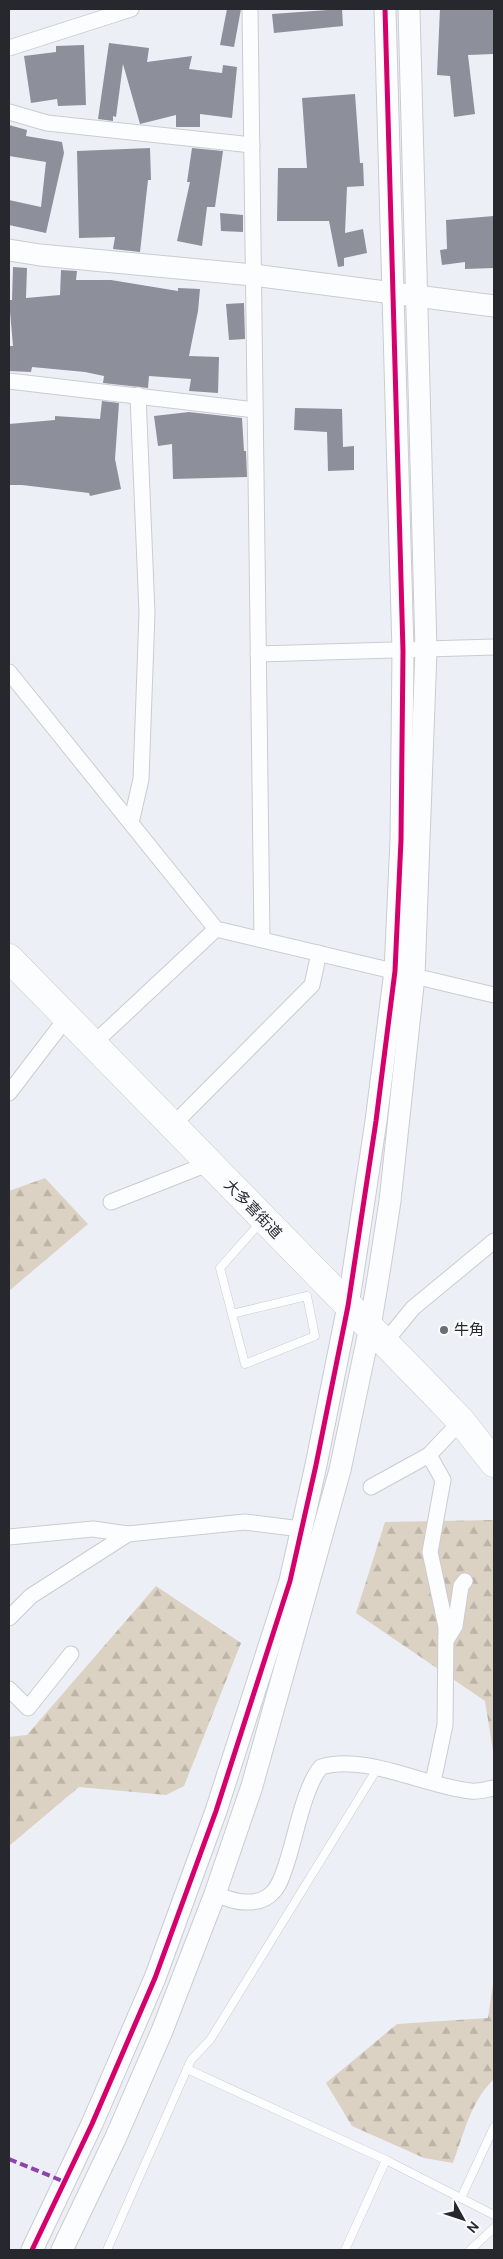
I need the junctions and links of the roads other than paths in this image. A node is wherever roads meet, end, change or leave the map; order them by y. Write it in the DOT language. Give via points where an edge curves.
graph roads {
  1 [pos="131,9"];
  2 [pos="250,9"];
  3 [pos="385,9"];
  4 [pos="408,9"];
  5 [pos="9,48"];
  6 [pos="9,112"];
  7 [pos="252,145"];
  8 [pos="9,250"];
  9 [pos="254,275"];
  10 [pos="392,292"];
  11 [pos="417,295"];
  12 [pos="494,306"];
  13 [pos="9,381"];
  14 [pos="138,395"];
  15 [pos="255,410"];
  16 [pos="494,647"];
  17 [pos="426,650"];
  18 [pos="403,651"];
  19 [pos="258,654"];
  20 [pos="9,672"];
  21 [pos="131,823"];
  22 [pos="216,929"];
  23 [pos="262,939"];
  24 [pos="319,953"];
  25 [pos="9,958"];
  26 [pos="405,973"];
  27 [pos="494,995"];
  28 [pos="68,1016"];
  29 [pos="93,1044"];
  30 [pos="9,1093"];
  31 [pos="173,1125"];
  32 [pos="210,1163"];
  33 [pos="111,1202"];
  34 [pos="263,1219"];
  35 [pos="494,1241"];
  36 [pos="348,1306"];
  37 [pos="232,1314"];
  38 [pos="377,1334"];
  39 [pos="461,1422"];
  40 [pos="429,1456"];
  41 [pos="494,1463"];
  42 [pos="370,1487"];
  43 [pos="301,1529"];
  44 [pos="128,1534"];
  45 [pos="9,1537"];
  46 [pos="465,1581"];
  47 [pos="9,1618"];
  48 [pos="445,1643"];
  49 [pos="72,1654"];
  50 [pos="9,1689"];
  51 [pos="377,1769"];
  52 [pos="433,1782"];
  53 [pos="494,1788"];
  54 [pos="215,1894"];
  55 [pos="140,2012"];
  56 [pos="166,2022"];
  57 [pos="186,2069"];
  58 [pos="494,2127"];
  59 [pos="386,2160"];
  60 [pos="461,2198"];
  61 [pos="494,2214"];
  62 [pos="494,2228"];
  63 [pos="32,2250"];
  64 [pos="62,2250"];
  65 [pos="107,2250"];
  66 [pos="345,2250"];
  67 [pos="470,2250"];
  1 -- 5 [label="street"];
  2 -- 7 [label="street"];
  3 -- 10 [label="street"];
  4 -- 11 [label="street"];
  6 -- 7 [label="street" via="47,123"];
  7 -- 9 [label="street"];
  8 -- 9 [label="street"];
  9 -- 10 [label="street"];
  9 -- 15 [label="street"];
  10 -- 11 [label="street"];
  10 -- 18 [label="street"];
  11 -- 12 [label="street"];
  11 -- 17 [label="street"];
  13 -- 14 [label="street"];
  14 -- 15 [label="street"];
  14 -- 21 [label="street" via="147,612 141,779"];
  15 -- 19 [label="street"];
  16 -- 17 [label="street"];
  17 -- 18 [label="street"];
  17 -- 26 [label="street"];
  18 -- 19 [label="street"];
  18 -- 26 [label="street" via="401,840"];
  19 -- 23 [label="street"];
  20 -- 21 [label="street"];
  21 -- 22 [label="street"];
  22 -- 23 [label="street"];
  22 -- 29 [label="street"];
  23 -- 24 [label="street"];
  24 -- 26 [label="street"];
  24 -- 31 [label="street" via="312,985"];
  25 -- 28 [label="highway, 大多喜街道"];
  26 -- 27 [label="street"];
  26 -- 36 [label="street" via="376,1121"];
  26 -- 38 [label="street" via="390,1201"];
  28 -- 29 [label="highway, 大多喜街道"];
  28 -- 30 [label="street"];
  29 -- 31 [label="highway, 大多喜街道"];
  31 -- 32 [label="highway, 大多喜街道"];
  32 -- 33 [label="street"];
  32 -- 34 [label="highway, 大多喜街道"];
  34 -- 36 [label="highway, 大多喜街道"];
  34 -- 37 [label="lane" via="220,1268"];
  35 -- 38 [label="street"];
  36 -- 38 [label="highway, 大多喜街道"];
  36 -- 43 [label="street"];
  37 -- 37 [label="lane" via="246,1364 316,1336 307,1296"];
  38 -- 39 [label="highway, 大多喜街道"];
  38 -- 54 [label="street" via="252,1786"];
  39 -- 40 [label="street"];
  39 -- 41 [label="highway, 大多喜街道"];
  40 -- 42 [label="street"];
  40 -- 48 [label="street" via="443,1480 430,1552 443,1610"];
  43 -- 44 [label="street" via="245,1522"];
  43 -- 55 [label="street" via="290,1581 216,1811"];
  44 -- 45 [label="street" via="93,1530"];
  44 -- 47 [label="street" via="31,1596"];
  46 -- 48 [label="street" via="460,1586 455,1626"];
  48 -- 52 [label="street" via="445,1725"];
  49 -- 50 [label="street" via="28,1708"];
  51 -- 52 [label="street"];
  51 -- 54 [label="street" via="344,1764 321,1767 311,1785 293,1846 273,1893 250,1902"];
  51 -- 57 [label="lane" via="210,2040"];
  52 -- 53 [label="street" via="472,1791"];
  54 -- 56 [label="street"];
  55 -- 56 [label="street"];
  55 -- 63 [label="street" via="73,2166"];
  56 -- 64 [label="street"];
  57 -- 59 [label="lane"];
  57 -- 65 [label="lane"];
  58 -- 60 [label="lane"];
  59 -- 60 [label="lane"];
  59 -- 66 [label="lane"];
  60 -- 61 [label="lane"];
  62 -- 67 [label="lane"];
}
